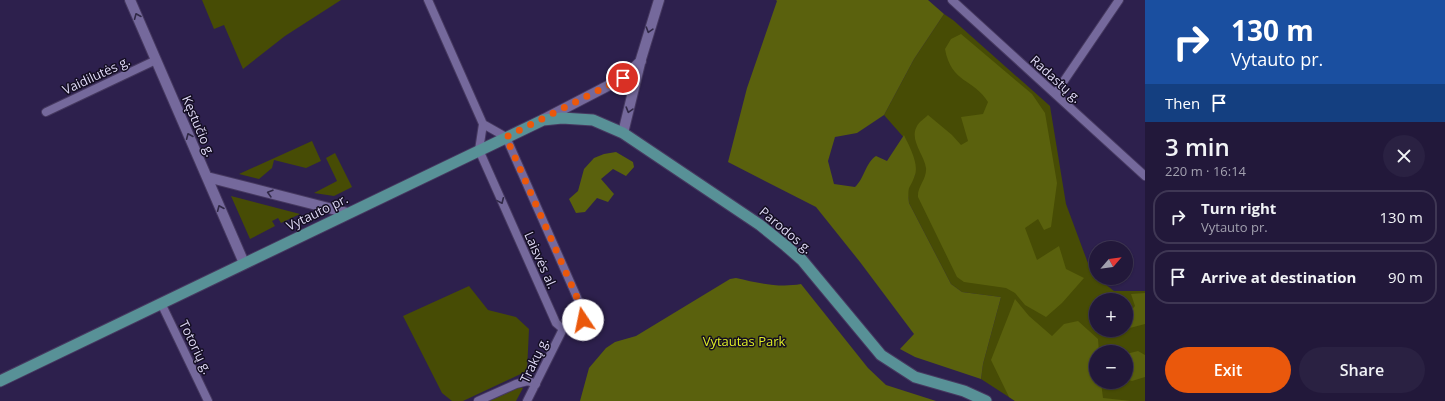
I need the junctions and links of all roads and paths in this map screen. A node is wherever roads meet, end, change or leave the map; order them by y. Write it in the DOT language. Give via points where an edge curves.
graph roads {
  1 [pos="130,0"];
  2 [pos="428,0"];
  3 [pos="658,0"];
  4 [pos="1119,0"];
  5 [pos="957,2"];
  6 [pos="156,60"];
  7 [pos="640,61"];
  8 [pos="1055,94"];
  9 [pos="46,112"];
  10 [pos="543,120"];
  11 [pos="483,124"];
  12 [pos="622,133"];
  13 [pos="506,137"];
  14 [pos="479,150"];
  15 [pos="1145,176"];
  16 [pos="207,177"];
  17 [pos="348,213"];
  18 [pos="244,263"];
  19 [pos="161,303"];
  20 [pos="563,329"];
  21 [pos="0,380"];
  22 [pos="536,384"];
  23 [pos="208,401"];
  24 [pos="478,401"];
  25 [pos="528,401"];
  26 [pos="986,401"];
  6 -- 1 [label="street, Kęstučio g., one-way"];
  2 -- 11 [label="street"];
  3 -- 7 [label="street, one-way"];
  4 -- 8 [label="street"];
  5 -- 8 [label="street, Radastų g."];
  6 -- 9 [label="street, Vaidilutės g."];
  16 -- 6 [label="street, Kęstučio g., one-way"];
  7 -- 10 [label="street, Vytauto pr." via="623,78"];
  7 -- 12 [label="street, one-way"];
  8 -- 15 [label="street, Radastų g."];
  10 -- 12 [label="main road, Parodos g." via="593,120"];
  10 -- 13 [label="main road, Vytauto pr."];
  11 -- 13 [label="street"];
  11 -- 14 [label="street"];
  12 -- 26 [label="main road, Parodos g." via="760,225 786,246 802,260 881,355 916,377 964,391"];
  13 -- 14 [label="main road, Vytauto pr."];
  13 -- 20 [label="street, Laisvės al." via="583,311 583,320"];
  14 -- 17 [label="main road, Vytauto pr."];
  14 -- 20 [label="street, Laisvės al., one-way" via="556,323"];
  17 -- 16 [label="street, one-way"];
  18 -- 16 [label="street, Kęstučio g., one-way"];
  17 -- 18 [label="main road, Vytauto pr."];
  18 -- 19 [label="main road, Vytauto pr."];
  19 -- 21 [label="main road, Vytauto pr."];
  19 -- 23 [label="street, Totorių g."];
  20 -- 22 [label="street, Trakų g."];
  22 -- 24 [label="street" via="528,381 516,384"];
  22 -- 25 [label="street, Trakų g."];
}
